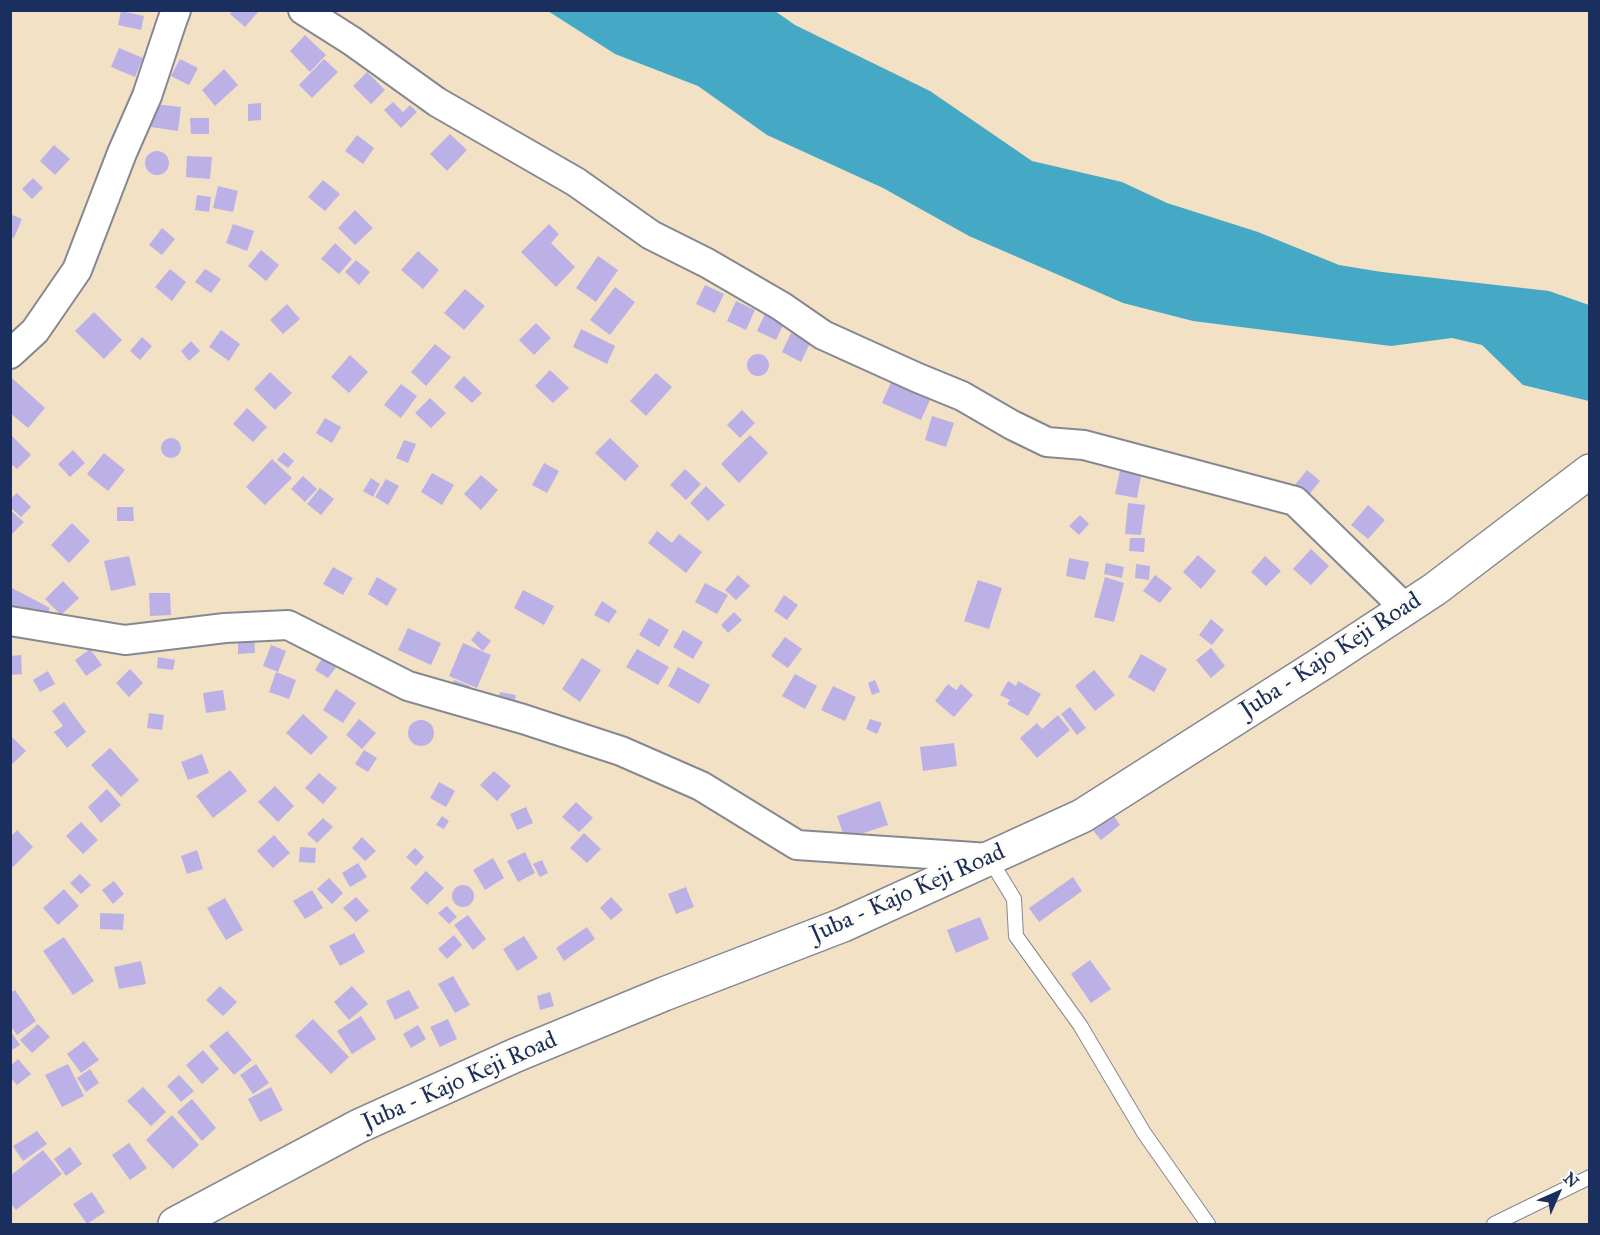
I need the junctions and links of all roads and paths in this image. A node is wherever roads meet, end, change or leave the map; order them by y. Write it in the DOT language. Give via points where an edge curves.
graph roads {
  1 [pos="176,10"];
  2 [pos="303,10"];
  3 [pos="10,354"];
  4 [pos="1590,471"];
  5 [pos="1405,608"];
  6 [pos="10,621"];
  7 [pos="989,858"];
  8 [pos="1590,1177"];
  9 [pos="175,1224"];
  10 [pos="1208,1224"];
  11 [pos="1494,1224"];
  1 -- 3 [label="street" via="147,96 77,270 35,331"];
  2 -- 5 [label="street" via="437,102 576,182 651,235 781,306 823,335 962,396 1047,442 1084,445 1295,501"];
  4 -- 5 [label="main road, Juba - Kajo Keji Road"];
  5 -- 7 [label="main road, Juba - Kajo Keji Road" via="1082,816"];
  6 -- 7 [label="street" via="125,640 288,625 408,686 621,751 701,786 797,845"];
  7 -- 9 [label="main road, Juba - Kajo Keji Road" via="843,925 516,1054 359,1126"];
  7 -- 10 [label="lane" via="1014,899 1016,936 1080,1024 1144,1133"];
  8 -- 11 [label="lane"];
}
